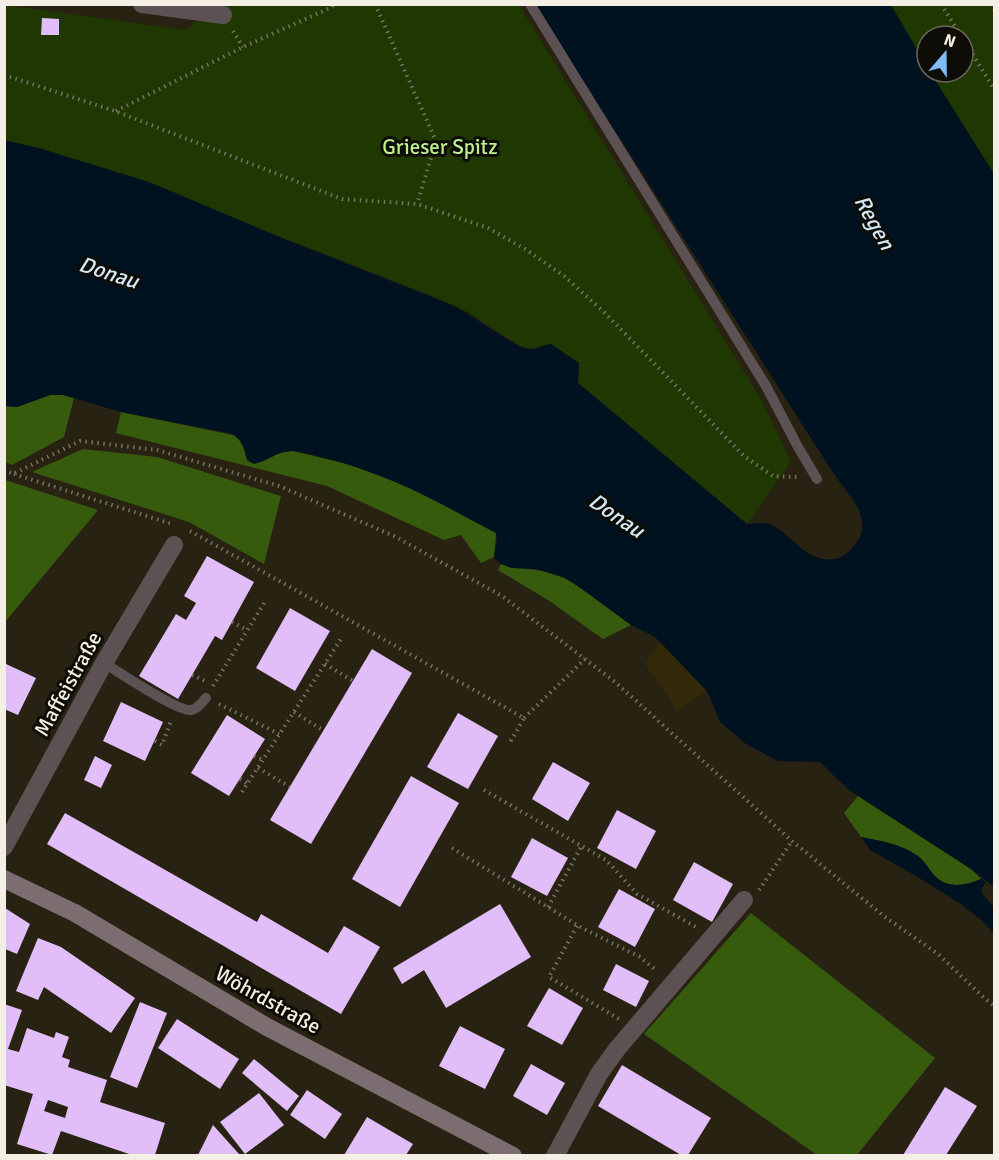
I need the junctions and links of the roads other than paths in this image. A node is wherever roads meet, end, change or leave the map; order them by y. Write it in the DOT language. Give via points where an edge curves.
graph roads {
  1 [pos="141,4"];
  2 [pos="530,4"];
  3 [pos="223,15"];
  4 [pos="817,479"];
  5 [pos="174,545"];
  6 [pos="104,663"];
  7 [pos="206,698"];
  8 [pos="4,847"];
  9 [pos="4,879"];
  10 [pos="744,900"];
  11 [pos="513,1155"];
  12 [pos="555,1155"];
  1 -- 3 [label="street"];
  2 -- 4 [label="lane" via="766,386"];
  5 -- 6 [label="street, Maffeistraße"];
  6 -- 7 [label="lane" via="177,706 191,710"];
  6 -- 8 [label="street, Maffeistraße"];
  9 -- 11 [label="street, Wöhrdstraße" via="75,913 267,1027"];
  10 -- 12 [label="street" via="599,1074"];
}
